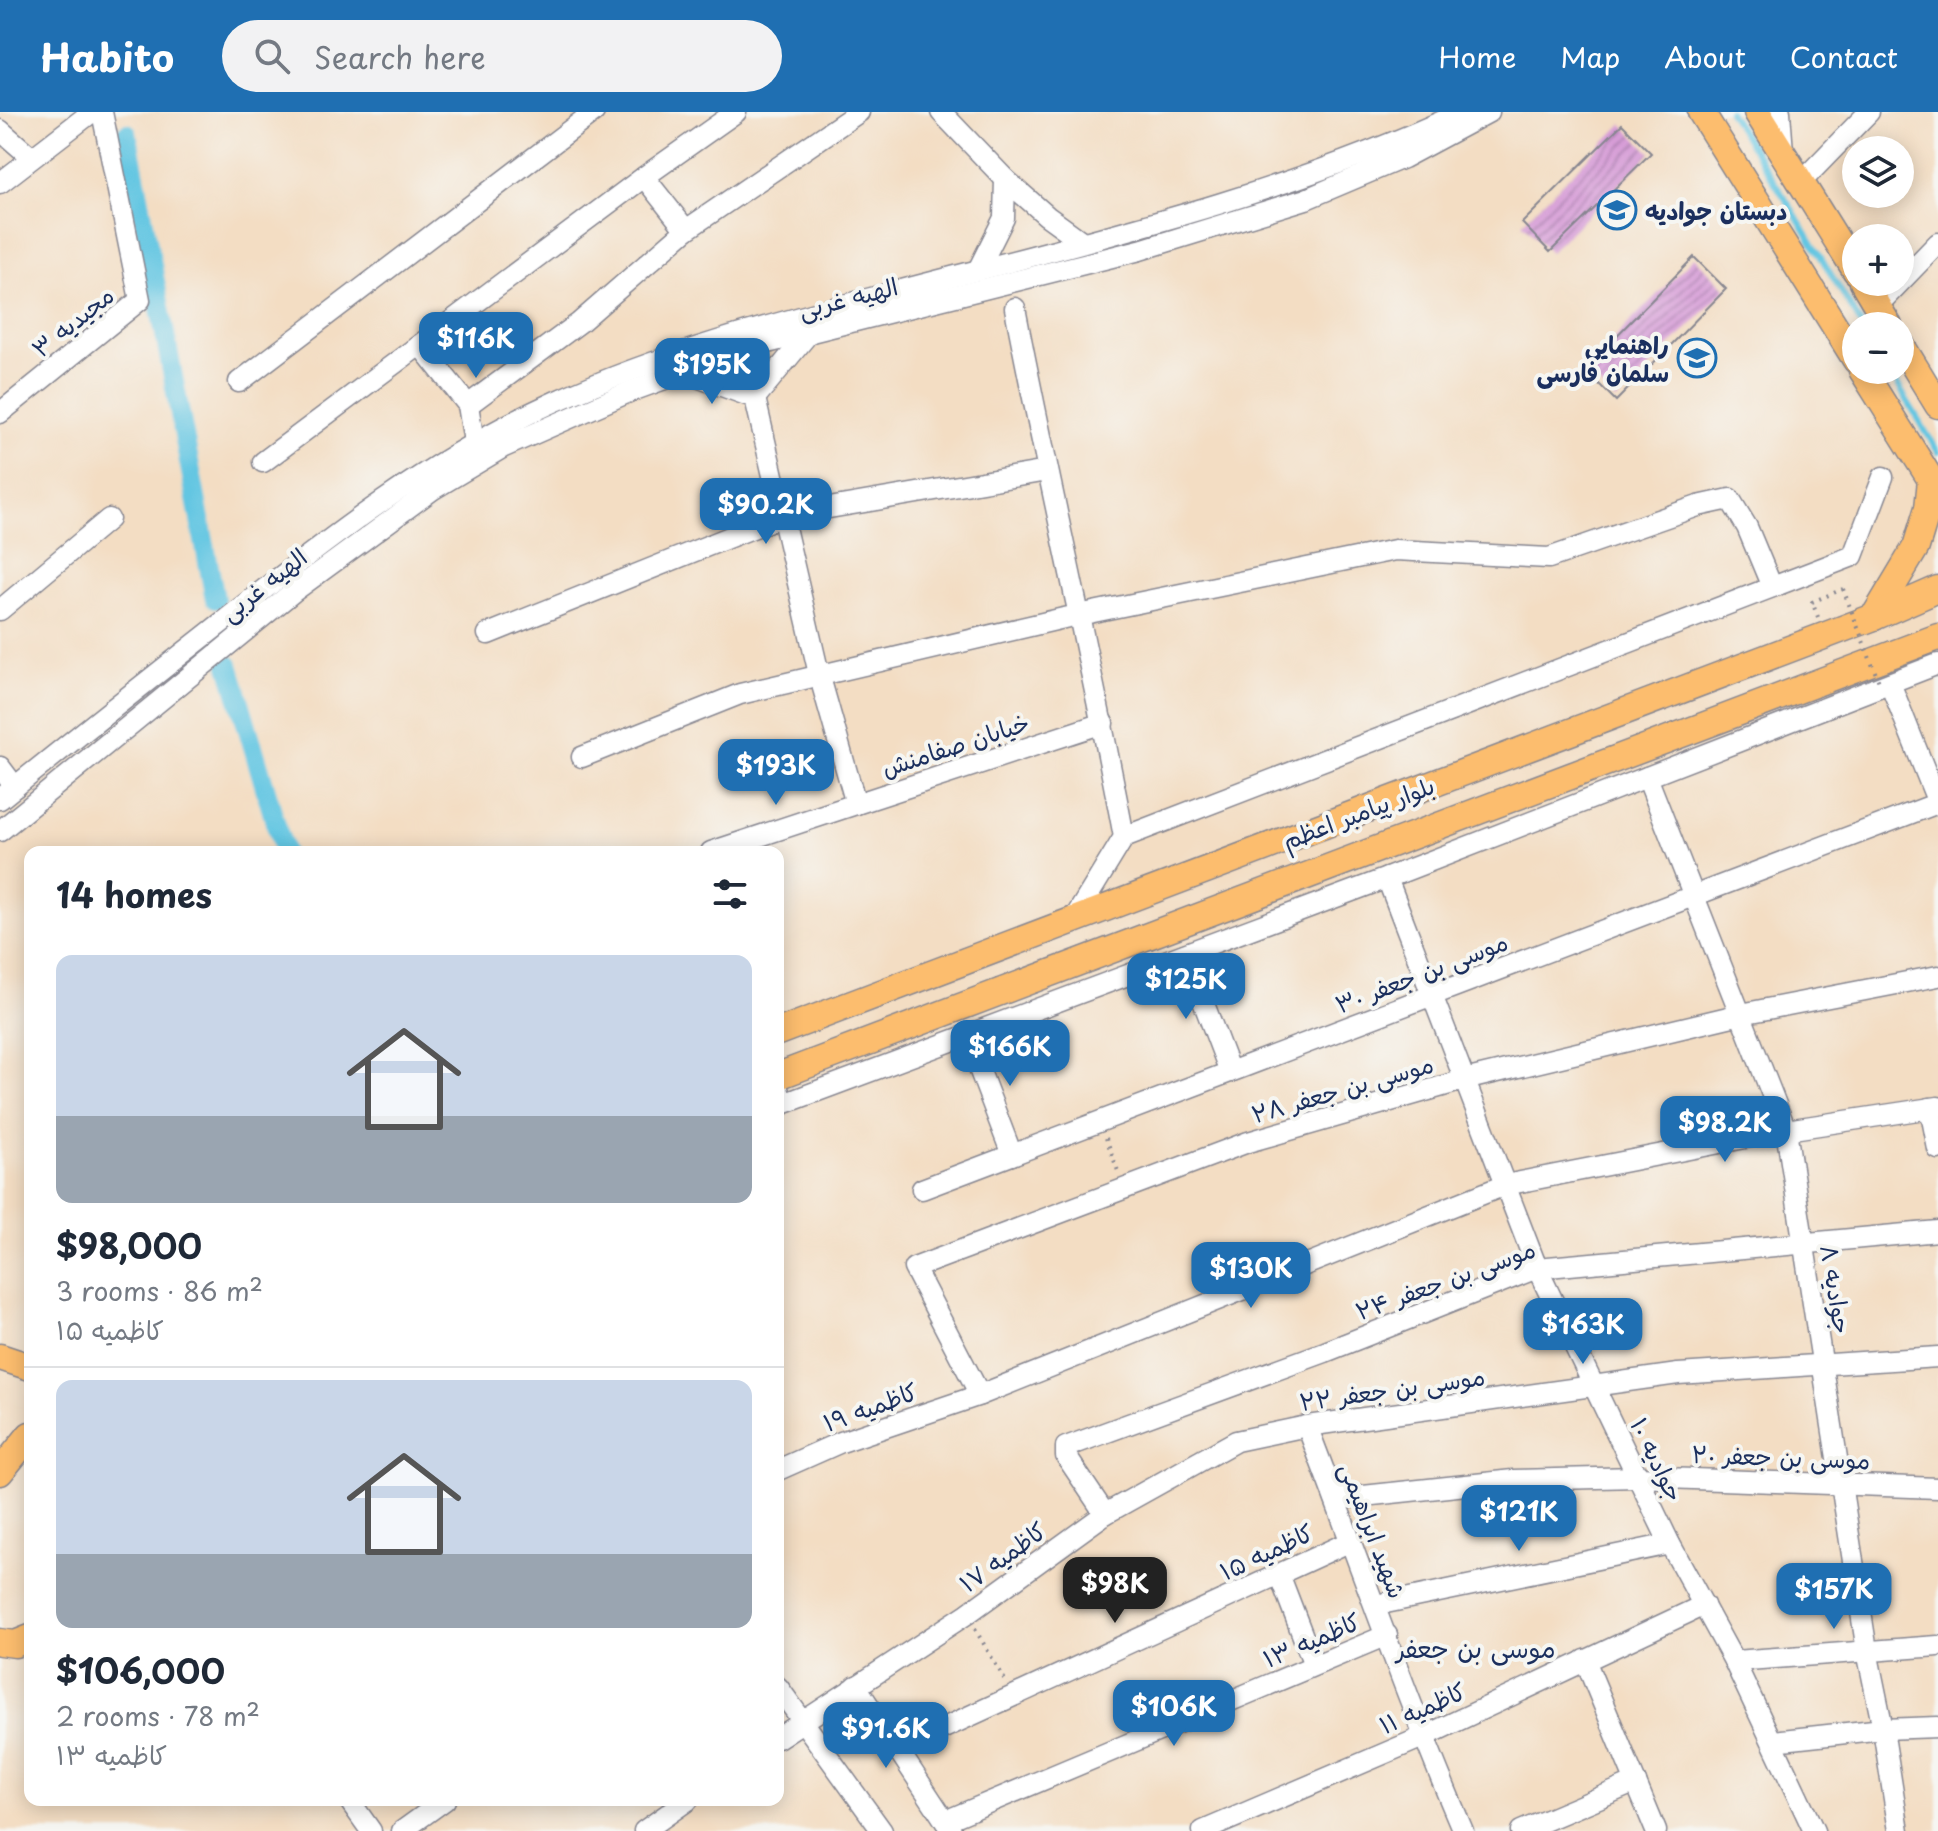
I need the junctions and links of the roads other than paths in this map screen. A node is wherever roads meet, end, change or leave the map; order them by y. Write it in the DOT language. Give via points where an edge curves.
graph roads {
  1 [pos="92,112"];
  2 [pos="102,112"];
  3 [pos="594,112"];
  4 [pos="736,112"];
  5 [pos="859,112"];
  6 [pos="941,112"];
  7 [pos="1462,112"];
  8 [pos="1489,112"];
  9 [pos="1701,112"];
  10 [pos="1757,112"];
  11 [pos="1780,112"];
  12 [pos="1869,112"];
  13 [pos="0,130"];
  14 [pos="1783,152"];
  15 [pos="31,157"];
  16 [pos="644,177"];
  17 [pos="1005,179"];
  18 [pos="1802,181"];
  19 [pos="0,183"];
  20 [pos="686,230"];
  21 [pos="1083,242"];
  22 [pos="1938,243"];
  23 [pos="1842,248"];
  24 [pos="978,270"];
  25 [pos="1015,308"];
  26 [pos="1886,312"];
  27 [pos="809,333"];
  28 [pos="1842,338"];
  29 [pos="420,345"];
  30 [pos="1914,366"];
  31 [pos="683,372"];
  32 [pos="239,382"];
  33 [pos="1871,384"];
  34 [pos="755,398"];
  35 [pos="468,405"];
  36 [pos="1938,405"];
  37 [pos="0,413"];
  38 [pos="474,442"];
  39 [pos="263,462"];
  40 [pos="1047,471"];
  41 [pos="1883,477"];
  42 [pos="1934,485"];
  43 [pos="782,516"];
  44 [pos="109,519"];
  45 [pos="1772,587"];
  46 [pos="1938,589"];
  47 [pos="0,610"];
  48 [pos="1078,615"];
  49 [pos="1874,617"];
  50 [pos="488,634"];
  51 [pos="1938,637"];
  52 [pos="1938,664"];
  53 [pos="819,674"];
  54 [pos="1884,683"];
  55 [pos="1103,723"];
  56 [pos="582,757"];
  57 [pos="0,767"];
  58 [pos="1647,777"];
  59 [pos="8,793"];
  60 [pos="1938,803"];
  61 [pos="856,804"];
  62 [pos="0,831"];
  63 [pos="1124,837"];
  64 [pos="729,846"];
  65 [pos="1387,878"];
  66 [pos="1695,896"];
  67 [pos="1074,919"];
  68 [pos="1185,954"];
  69 [pos="1938,976"];
  70 [pos="1431,996"];
  71 [pos="1741,1014"];
  72 [pos="784,1030"];
  73 [pos="967,1037"];
  74 [pos="1230,1072"];
  75 [pos="784,1074"];
  76 [pos="1464,1080"];
  77 [pos="784,1104"];
  78 [pos="1934,1108"];
  79 [pos="1786,1130"];
  80 [pos="1938,1149"];
  81 [pos="1012,1155"];
  82 [pos="1505,1185"];
  83 [pos="922,1189"];
  84 [pos="1938,1231"];
  85 [pos="1804,1243"];
  86 [pos="1537,1268"];
  87 [pos="0,1357"];
  88 [pos="1938,1357"];
  89 [pos="1822,1364"];
  90 [pos="24,1365"];
  91 [pos="1594,1386"];
  92 [pos="980,1395"];
  93 [pos="1307,1426"];
  94 [pos="1236,1441"];
  95 [pos="24,1442"];
  96 [pos="784,1467"];
  97 [pos="0,1472"];
  98 [pos="1638,1477"];
  99 [pos="1841,1484"];
  100 [pos="1938,1488"];
  101 [pos="1335,1499"];
  102 [pos="1105,1514"];
  103 [pos="1351,1541"];
  104 [pos="1670,1544"];
  105 [pos="1279,1574"];
  106 [pos="1376,1605"];
  107 [pos="1704,1605"];
  108 [pos="1387,1635"];
  109 [pos="1938,1646"];
  110 [pos="1867,1651"];
  111 [pos="1585,1660"];
  112 [pos="1734,1661"];
  113 [pos="1314,1665"];
  114 [pos="856,1686"];
  115 [pos="784,1696"];
  116 [pos="802,1721"];
  117 [pos="1938,1727"];
  118 [pos="1883,1729"];
  119 [pos="784,1734"];
  120 [pos="1423,1737"];
  121 [pos="1773,1741"];
  122 [pos="898,1749"];
  123 [pos="1636,1782"];
  124 [pos="353,1806"];
  125 [pos="437,1806"];
  126 [pos="679,1806"];
  127 [pos="1239,1824"];
  128 [pos="948,1826"];
  129 [pos="371,1831"];
  130 [pos="402,1831"];
  131 [pos="644,1831"];
  132 [pos="882,1831"];
  133 [pos="1203,1831"];
  134 [pos="1463,1831"];
  135 [pos="1521,1831"];
  136 [pos="1656,1831"];
  137 [pos="1814,1831"];
  138 [pos="1899,1831"];
  1 -- 15 [label="street"];
  2 -- 37 [label="street, مجیدیه ۳" via="140,300"];
  3 -- 32 [label="street"];
  4 -- 16 [label="street"];
  5 -- 20 [label="street"];
  6 -- 17 [label="street"];
  7 -- 21 [label="street, الهیه غربی" via="1392,145 1268,190"];
  8 -- 27 [label="street, الهیه غربی" via="1403,158 1306,199 1140,250"];
  9 -- 28 [label="main road"];
  10 -- 14 [label="main road"];
  11 -- 14 [label="street"];
  12 -- 18 [label="street"];
  13 -- 15 [label="street"];
  14 -- 18 [label="main road"];
  15 -- 19 [label="street"];
  16 -- 20 [label="street"];
  16 -- 29 [label="street"];
  17 -- 21 [label="street"];
  17 -- 24 [label="street" via="1004,218"];
  18 -- 23 [label="main road"];
  20 -- 35 [label="street" via="579,323"];
  21 -- 24 [label="street, الهیه غربی"];
  22 -- 26 [label="street"];
  24 -- 38 [label="street, الهیه غربی" via="750,330 661,360 555,402"];
  25 -- 40 [label="street"];
  27 -- 31 [label="street, الهیه غربی"];
  27 -- 34 [label="street"];
  29 -- 35 [label="street"];
  29 -- 39 [label="street"];
  30 -- 36 [label="main road"];
  31 -- 34 [label="street"];
  31 -- 62 [label="street, الهیه غربی" via="504,447 432,490 293,592"];
  33 -- 42 [label="main road"];
  34 -- 43 [label="street, خیابان صفامنش"];
  35 -- 38 [label="street"];
  38 -- 59 [label="street, الهیه غربی" via="309,554"];
  40 -- 43 [label="street"];
  40 -- 48 [label="street"];
  41 -- 45 [label="street" via="1853,556"];
  42 -- 49 [label="main road" via="1916,547"];
  43 -- 50 [label="street"];
  43 -- 53 [label="street, خیابان صفامنش"];
  44 -- 47 [label="street"];
  45 -- 48 [label="street" via="1730,499 1549,558 1395,550"];
  45 -- 63 [label="street"];
  46 -- 49 [label="main road, بلوار پیامبر اعظم"];
  48 -- 53 [label="street"];
  48 -- 55 [label="street"];
  49 -- 67 [label="main road, بلوار پیامبر اعظم"];
  51 -- 75 [label="main road, بلوار پیامبر اعظم"];
  52 -- 54 [label="street"];
  53 -- 56 [label="street" via="740,694"];
  53 -- 61 [label="street, خیابان صفامنش"];
  54 -- 58 [label="street"];
  54 -- 60 [label="street"];
  55 -- 61 [label="street, خیابان صفامنش"];
  55 -- 63 [label="street"];
  57 -- 59 [label="street"];
  58 -- 65 [label="street"];
  58 -- 66 [label="street, جوادیه ۸"];
  60 -- 66 [label="street, موسی بن جعفر ۳۰"];
  61 -- 64 [label="street"];
  63 -- 67 [label="street"];
  65 -- 68 [label="street"];
  65 -- 70 [label="street, جوادیه ۱۰"];
  66 -- 70 [label="street, موسی بن جعفر ۳۰"];
  66 -- 71 [label="street, جوادیه ۸"];
  67 -- 72 [label="main road, بلوار پیامبر اعظم"];
  68 -- 73 [label="street"];
  68 -- 74 [label="street"];
  69 -- 71 [label="street, موسی بن جعفر ۲۸"];
  70 -- 74 [label="street, موسی بن جعفر ۳۰"];
  70 -- 76 [label="street, جوادیه ۱۰"];
  71 -- 76 [label="street, موسی بن جعفر ۲۸"];
  71 -- 79 [label="street, جوادیه ۸"];
  73 -- 77 [label="street"];
  73 -- 81 [label="street"];
  74 -- 81 [label="street, موسی بن جعفر ۳۰"];
  76 -- 82 [label="street, جوادیه ۱۰"];
  76 -- 92 [label="street, موسی بن جعفر ۲۸" via="1248,1142 914,1268"];
  78 -- 79 [label="street, کاظمیه ۱۹"];
  78 -- 80 [label="street"];
  79 -- 82 [label="street, کاظمیه ۱۹"];
  79 -- 85 [label="street, جوادیه ۸"];
  81 -- 83 [label="street, موسی بن جعفر ۳۰"];
  82 -- 86 [label="street, جوادیه ۱۰"];
  82 -- 92 [label="street, کاظمیه ۱۹"];
  84 -- 85 [label="street, موسی بن جعفر ۲۴"];
  85 -- 86 [label="street, موسی بن جعفر ۲۴"];
  85 -- 89 [label="street, جوادیه ۸"];
  86 -- 91 [label="street, جوادیه ۱۰"];
  86 -- 102 [label="street, موسی بن جعفر ۲۴" via="1066,1447 1066,1456"];
  87 -- 90 [label="main road"];
  88 -- 89 [label="street, موسی بن جعفر ۲۲"];
  89 -- 91 [label="street, موسی بن جعفر ۲۲"];
  89 -- 99 [label="street, جوادیه ۸"];
  91 -- 93 [label="street, موسی بن جعفر ۲۲"];
  91 -- 98 [label="street, جوادیه ۱۰"];
  92 -- 96 [label="street, کاظمیه ۱۹" via="841,1442"];
  93 -- 94 [label="street, موسی بن جعفر ۲۲"];
  93 -- 101 [label="street, شهید ابراهیمی"];
  94 -- 102 [label="street, کاظمیه ۱۷"];
  95 -- 97 [label="main road"];
  98 -- 99 [label="street, موسی بن جعفر ۲۰"];
  98 -- 101 [label="street, موسی بن جعفر ۲۰" via="1513,1480"];
  98 -- 104 [label="street, جوادیه ۱۰"];
  99 -- 100 [label="street, موسی بن جعفر ۲۰"];
  99 -- 110 [label="street, جوادیه ۸"];
  101 -- 103 [label="street, شهید ابراهیمی"];
  102 -- 114 [label="street, کاظمیه ۱۷"];
  103 -- 105 [label="street, کاظمیه ۱۵"];
  103 -- 106 [label="street, شهید ابراهیمی"];
  104 -- 106 [label="street"];
  104 -- 107 [label="street, جوادیه ۱۰"];
  105 -- 113 [label="street"];
  105 -- 122 [label="street, کاظمیه ۱۵"];
  106 -- 108 [label="street, شهید ابراهیمی"];
  107 -- 111 [label="street, کاظمیه ۱۱"];
  107 -- 112 [label="street, جوادیه ۱۰"];
  108 -- 113 [label="street, کاظمیه ۱۳"];
  108 -- 120 [label="street, شهید ابراهیمی"];
  109 -- 110 [label="street"];
  110 -- 112 [label="street"];
  110 -- 118 [label="street, جوادیه ۸"];
  111 -- 120 [label="street, کاظمیه ۱۱"];
  111 -- 123 [label="street"];
  112 -- 121 [label="street, جوادیه ۱۰"];
  113 -- 128 [label="street, کاظمیه ۱۳"];
  114 -- 116 [label="street, کاظمیه ۱۷"];
  114 -- 122 [label="street"];
  115 -- 116 [label="street"];
  116 -- 119 [label="street, کاظمیه ۱۷"];
  116 -- 132 [label="street"];
  117 -- 118 [label="street"];
  118 -- 121 [label="street"];
  118 -- 138 [label="street, جوادیه ۸"];
  120 -- 127 [label="street, کاظمیه ۱۱"];
  120 -- 134 [label="street, شهید ابراهیمی"];
  121 -- 137 [label="street, جوادیه ۱۰"];
  122 -- 128 [label="street"];
  123 -- 135 [label="street"];
  123 -- 136 [label="street"];
  124 -- 129 [label="street"];
  125 -- 130 [label="street"];
  126 -- 131 [label="street"];
  127 -- 133 [label="street, کاظمیه ۱۱"];
}
